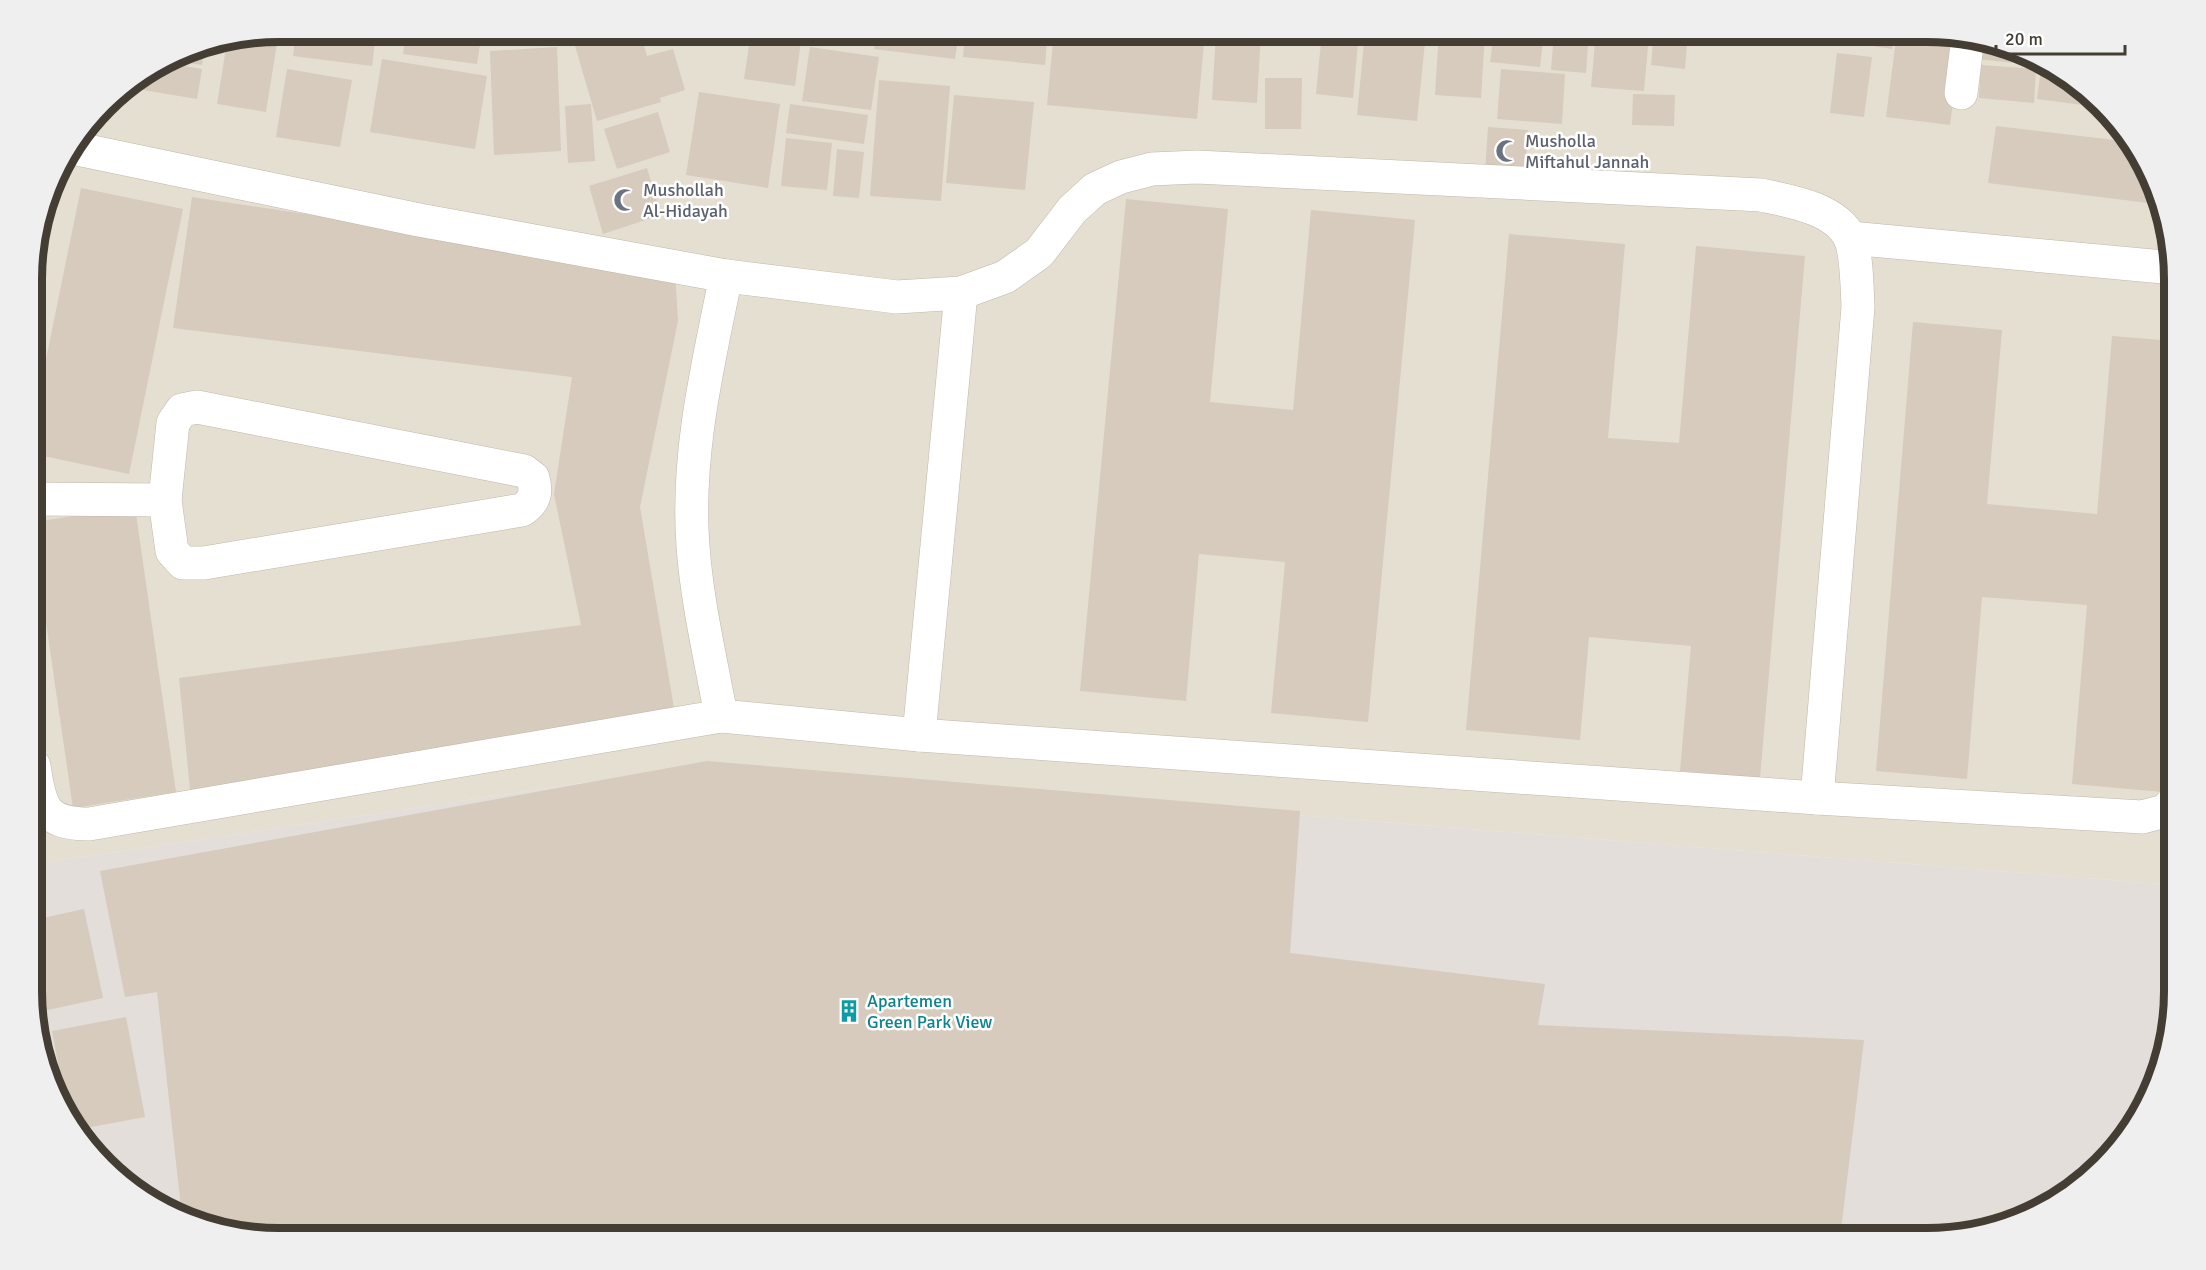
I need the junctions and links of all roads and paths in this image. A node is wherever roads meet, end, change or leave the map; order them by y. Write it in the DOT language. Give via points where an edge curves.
graph roads {
  1 [pos="1967,46"];
  2 [pos="1961,93"];
  3 [pos="81,149"];
  4 [pos="1850,238"];
  5 [pos="2163,267"];
  6 [pos="726,276"];
  7 [pos="961,293"];
  8 [pos="42,499"];
  9 [pos="165,500"];
  10 [pos="721,716"];
  11 [pos="919,735"];
  12 [pos="1817,798"];
  13 [pos="42,803"];
  14 [pos="2164,811"];
  1 -- 2 [label="street"];
  3 -- 6 [label="street" via="419,220"];
  4 -- 5 [label="street"];
  4 -- 7 [label="street" via="1834,219 1799,204 1761,195 1197,166 1152,169 1095,189 1072,210 1038,253 1005,277"];
  4 -- 12 [label="street" via="1858,307"];
  6 -- 7 [label="street" via="897,297"];
  6 -- 10 [label="street" via="698,425 692,486 693,546 700,603"];
  7 -- 11 [label="street"];
  8 -- 9 [label="street"];
  9 -- 9 [label="street" via="173,423 182,410 197,408 524,471 533,478 536,491 532,503 522,510 204,563 183,563 172,551"];
  10 -- 11 [label="street"];
  10 -- 13 [label="street" via="89,824 68,824 52,817"];
  11 -- 12 [label="street"];
  12 -- 14 [label="street" via="2142,817"];
}
